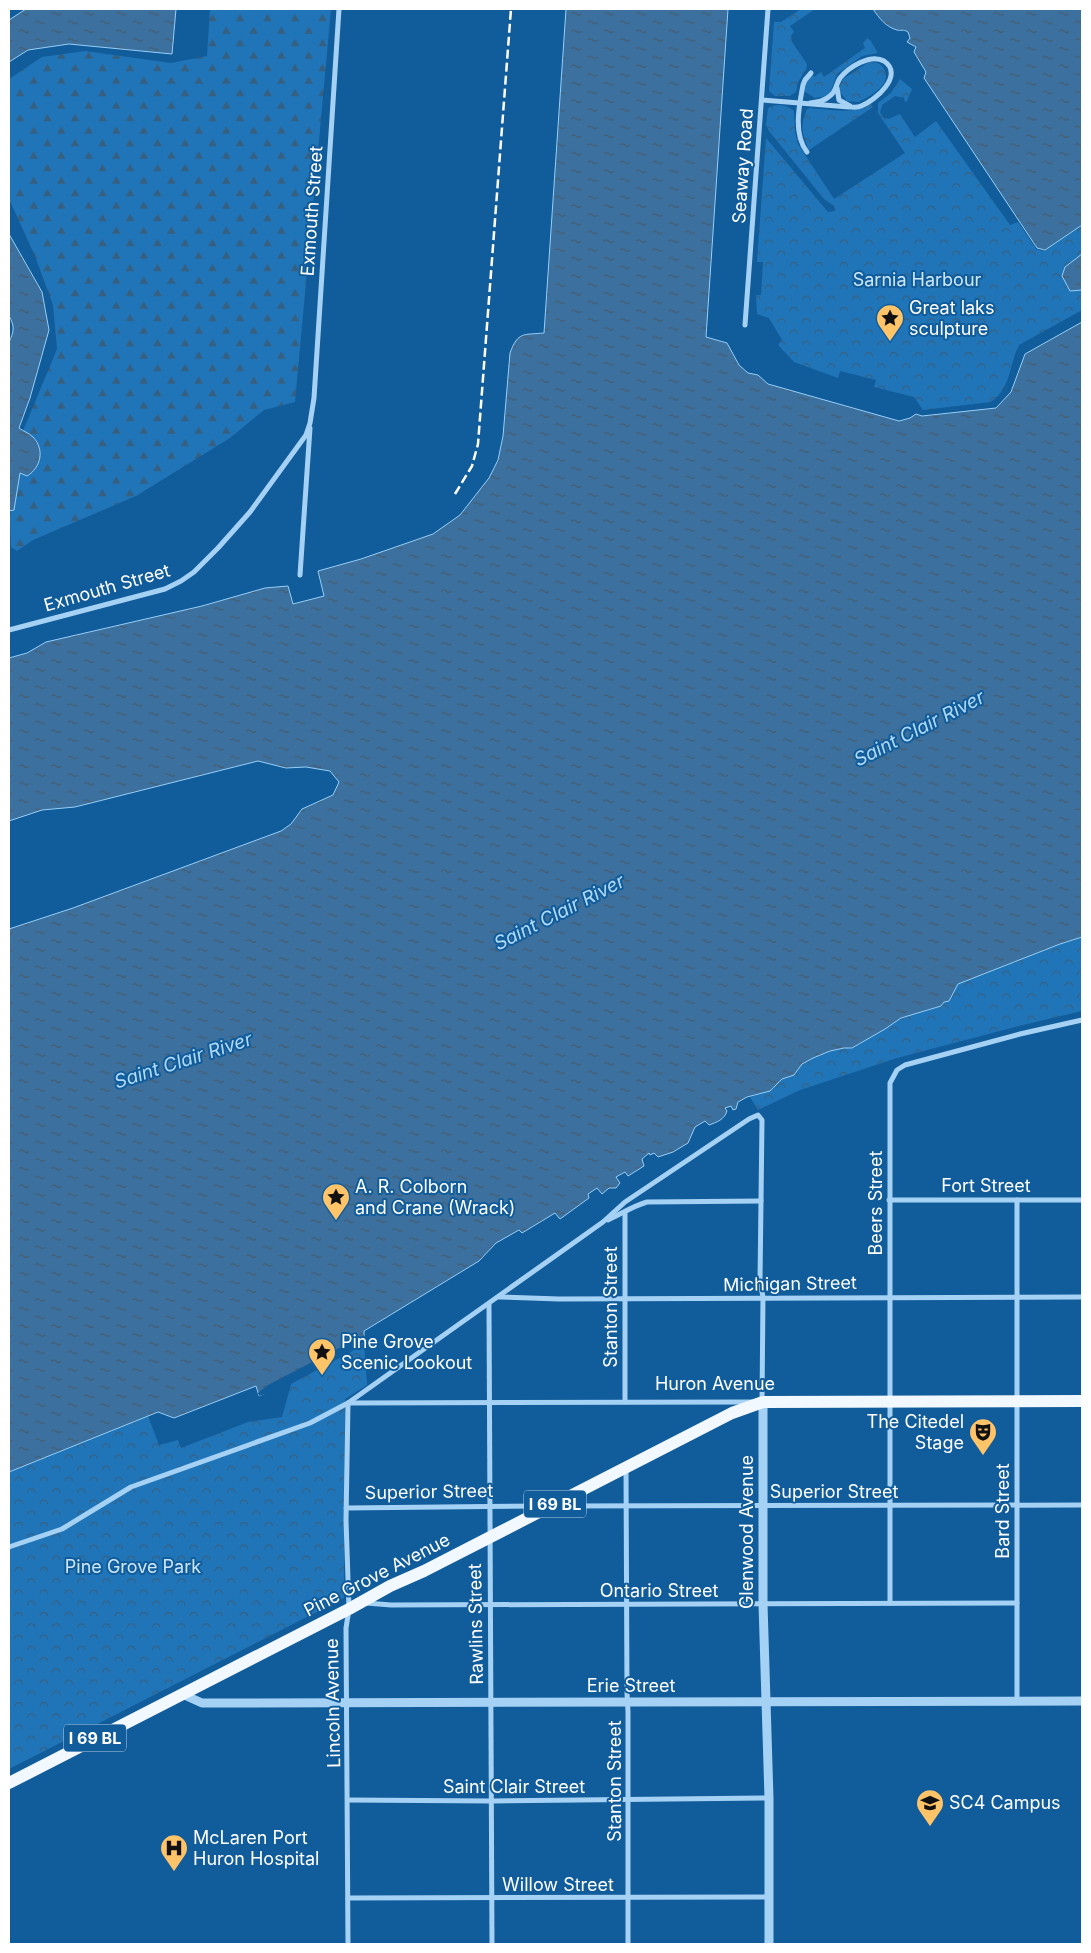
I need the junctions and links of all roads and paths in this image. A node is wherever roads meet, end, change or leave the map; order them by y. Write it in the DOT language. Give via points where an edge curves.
graph roads {
  1 [pos="339,9"];
  2 [pos="768,9"];
  3 [pos="811,73"];
  4 [pos="839,80"];
  5 [pos="762,100"];
  6 [pos="800,102"];
  7 [pos="810,103"];
  8 [pos="855,107"];
  9 [pos="807,152"];
  10 [pos="745,325"];
  11 [pos="311,415"];
  12 [pos="300,575"];
  13 [pos="9,630"];
  14 [pos="1082,1020"];
  15 [pos="889,1200"];
  16 [pos="1017,1200"];
  17 [pos="1082,1200"];
  18 [pos="761,1201"];
  19 [pos="625,1213"];
  20 [pos="603,1222"];
  21 [pos="1082,1296"];
  22 [pos="499,1297"];
  23 [pos="763,1297"];
  24 [pos="1017,1297"];
  25 [pos="889,1298"];
  26 [pos="624,1299"];
  27 [pos="489,1304"];
  28 [pos="488,1402"];
  29 [pos="625,1402"];
  30 [pos="762,1402"];
  31 [pos="889,1402"];
  32 [pos="1017,1402"];
  33 [pos="1082,1402"];
  34 [pos="348,1403"];
  35 [pos="626,1467"];
  36 [pos="1082,1505"];
  37 [pos="489,1506"];
  38 [pos="551,1506"];
  39 [pos="626,1506"];
  40 [pos="762,1506"];
  41 [pos="890,1506"];
  42 [pos="1017,1506"];
  43 [pos="346,1508"];
  44 [pos="489,1538"];
  45 [pos="9,1547"];
  46 [pos="890,1603"];
  47 [pos="1018,1603"];
  48 [pos="763,1604"];
  49 [pos="489,1605"];
  50 [pos="626,1605"];
  51 [pos="355,1606"];
  52 [pos="182,1694"];
  53 [pos="1082,1701"];
  54 [pos="491,1702"];
  55 [pos="627,1702"];
  56 [pos="766,1702"];
  57 [pos="1017,1702"];
  58 [pos="346,1703"];
  59 [pos="9,1783"];
  60 [pos="769,1798"];
  61 [pos="628,1799"];
  62 [pos="348,1800"];
  63 [pos="492,1801"];
  64 [pos="769,1897"];
  65 [pos="348,1898"];
  66 [pos="492,1898"];
  67 [pos="628,1898"];
  68 [pos="348,1944"];
  69 [pos="492,1944"];
  70 [pos="628,1944"];
  71 [pos="769,1944"];
  1 -- 11 [label="street, Exmouth Street"];
  2 -- 5 [label="street, Seaway Road"];
  3 -- 6 [label="street" via="805,80"];
  4 -- 7 [label="street" via="833,94 826,100"];
  4 -- 8 [label="street" via="840,100"];
  4 -- 8 [label="street" via="870,59 885,62 890,69 891,78 885,89"];
  5 -- 6 [label="street"];
  5 -- 10 [label="street, Seaway Road"];
  6 -- 7 [label="street"];
  6 -- 9 [label="street" via="800,137"];
  7 -- 8 [label="street"];
  11 -- 12 [label="street, Exmouth Street"];
  11 -- 13 [label="street, Exmouth Street" via="301,442 250,512 188,577 165,589"];
  14 -- 15 [label="street, Beers Street" via="905,1065 897,1070 890,1083"];
  15 -- 16 [label="street, Fort Street"];
  15 -- 25 [label="street, Beers Street"];
  16 -- 17 [label="street, Fort Street"];
  16 -- 24 [label="street, Bard Street"];
  18 -- 19 [label="street" via="647,1202"];
  18 -- 20 [label="street, Glenwood Avenue" via="762,1120 758,1115 626,1202"];
  18 -- 23 [label="street, Glenwood Avenue" via="760,1282"];
  19 -- 20 [label="street"];
  19 -- 26 [label="street, Stanton Street"];
  20 -- 22 [label="street"];
  21 -- 24 [label="street, Michigan Street"];
  22 -- 26 [label="street, Michigan Street"];
  22 -- 27 [label="street"];
  23 -- 25 [label="street, Michigan Street"];
  23 -- 26 [label="street, Michigan Street"];
  23 -- 30 [label="street, Glenwood Avenue"];
  24 -- 25 [label="street, Michigan Street"];
  24 -- 32 [label="street, Bard Street"];
  25 -- 31 [label="street, Beers Street"];
  26 -- 29 [label="street, Stanton Street"];
  27 -- 28 [label="street, Rawlins Street"];
  27 -- 34 [label="street"];
  28 -- 29 [label="street, Huron Avenue"];
  28 -- 34 [label="street, Huron Avenue"];
  28 -- 37 [label="street, Rawlins Street"];
  29 -- 30 [label="street, Huron Avenue"];
  30 -- 31 [label="main road, Huron Avenue / I 69 BL"];
  30 -- 35 [label="main road, Pine Grove Avenue / I 69 BL"];
  30 -- 40 [label="street, Glenwood Avenue"];
  31 -- 32 [label="main road, Huron Avenue / I 69 BL"];
  31 -- 41 [label="street, Beers Street"];
  32 -- 33 [label="main road, Huron Avenue / I 69 BL"];
  32 -- 42 [label="street, Bard Street"];
  34 -- 43 [label="street, Lincoln Avenue"];
  34 -- 45 [label="street" via="310,1423 132,1487 62,1529"];
  35 -- 38 [label="main road, Pine Grove Avenue / I 69 BL"];
  35 -- 39 [label="street, Stanton Street"];
  36 -- 42 [label="street, Superior Street"];
  37 -- 38 [label="street, Superior Street"];
  37 -- 43 [label="street, Superior Street"];
  37 -- 44 [label="street, Rawlins Street"];
  38 -- 39 [label="street, Superior Street"];
  38 -- 44 [label="main road, Pine Grove Avenue / I 69 BL"];
  39 -- 40 [label="street, Superior Street"];
  39 -- 50 [label="street, Stanton Street"];
  40 -- 41 [label="street, Superior Street"];
  40 -- 48 [label="street, Glenwood Avenue"];
  41 -- 42 [label="street, Superior Street"];
  41 -- 46 [label="street, Beers Street"];
  42 -- 47 [label="street, Bard Street"];
  43 -- 51 [label="street, Lincoln Avenue"];
  44 -- 49 [label="street, Rawlins Street"];
  44 -- 51 [label="main road, Pine Grove Avenue / I 69 BL"];
  46 -- 47 [label="street, Ontario Street"];
  46 -- 48 [label="street, Ontario Street"];
  47 -- 57 [label="street, Bard Street"];
  48 -- 50 [label="street, Ontario Street"];
  48 -- 56 [label="street, Glenwood Avenue"];
  49 -- 50 [label="street, Ontario Street"];
  49 -- 51 [label="street, Ontario Street"];
  49 -- 54 [label="street, Rawlins Street"];
  50 -- 55 [label="street, Stanton Street"];
  51 -- 52 [label="main road, Pine Grove Avenue / I 69 BL"];
  51 -- 58 [label="street, Lincoln Avenue" via="346,1628"];
  52 -- 58 [label="street, Erie Street" via="202,1703"];
  52 -- 59 [label="main road, Pine Grove Avenue / I 69 BL"];
  53 -- 57 [label="street, Erie Street"];
  54 -- 55 [label="street, Erie Street"];
  54 -- 58 [label="street, Erie Street"];
  54 -- 63 [label="street, Rawlins Street"];
  55 -- 56 [label="street, Erie Street"];
  55 -- 61 [label="street, Stanton Street"];
  56 -- 57 [label="street, Erie Street"];
  56 -- 60 [label="street, Glenwood Avenue"];
  58 -- 62 [label="street, Lincoln Avenue"];
  60 -- 61 [label="street, Saint Clair Street"];
  60 -- 64 [label="street, Glenwood Avenue"];
  61 -- 63 [label="street, Saint Clair Street"];
  61 -- 67 [label="street, Stanton Street"];
  62 -- 63 [label="street, Saint Clair Street"];
  62 -- 65 [label="street, Lincoln Avenue"];
  63 -- 66 [label="street, Rawlins Street"];
  64 -- 67 [label="street, Willow Street"];
  64 -- 71 [label="street, Glenwood Avenue"];
  65 -- 66 [label="street, Willow Street"];
  65 -- 68 [label="street, Lincoln Avenue"];
  66 -- 67 [label="street, Willow Street"];
  66 -- 69 [label="street, Rawlins Street"];
  67 -- 70 [label="street, Stanton Street"];
}
